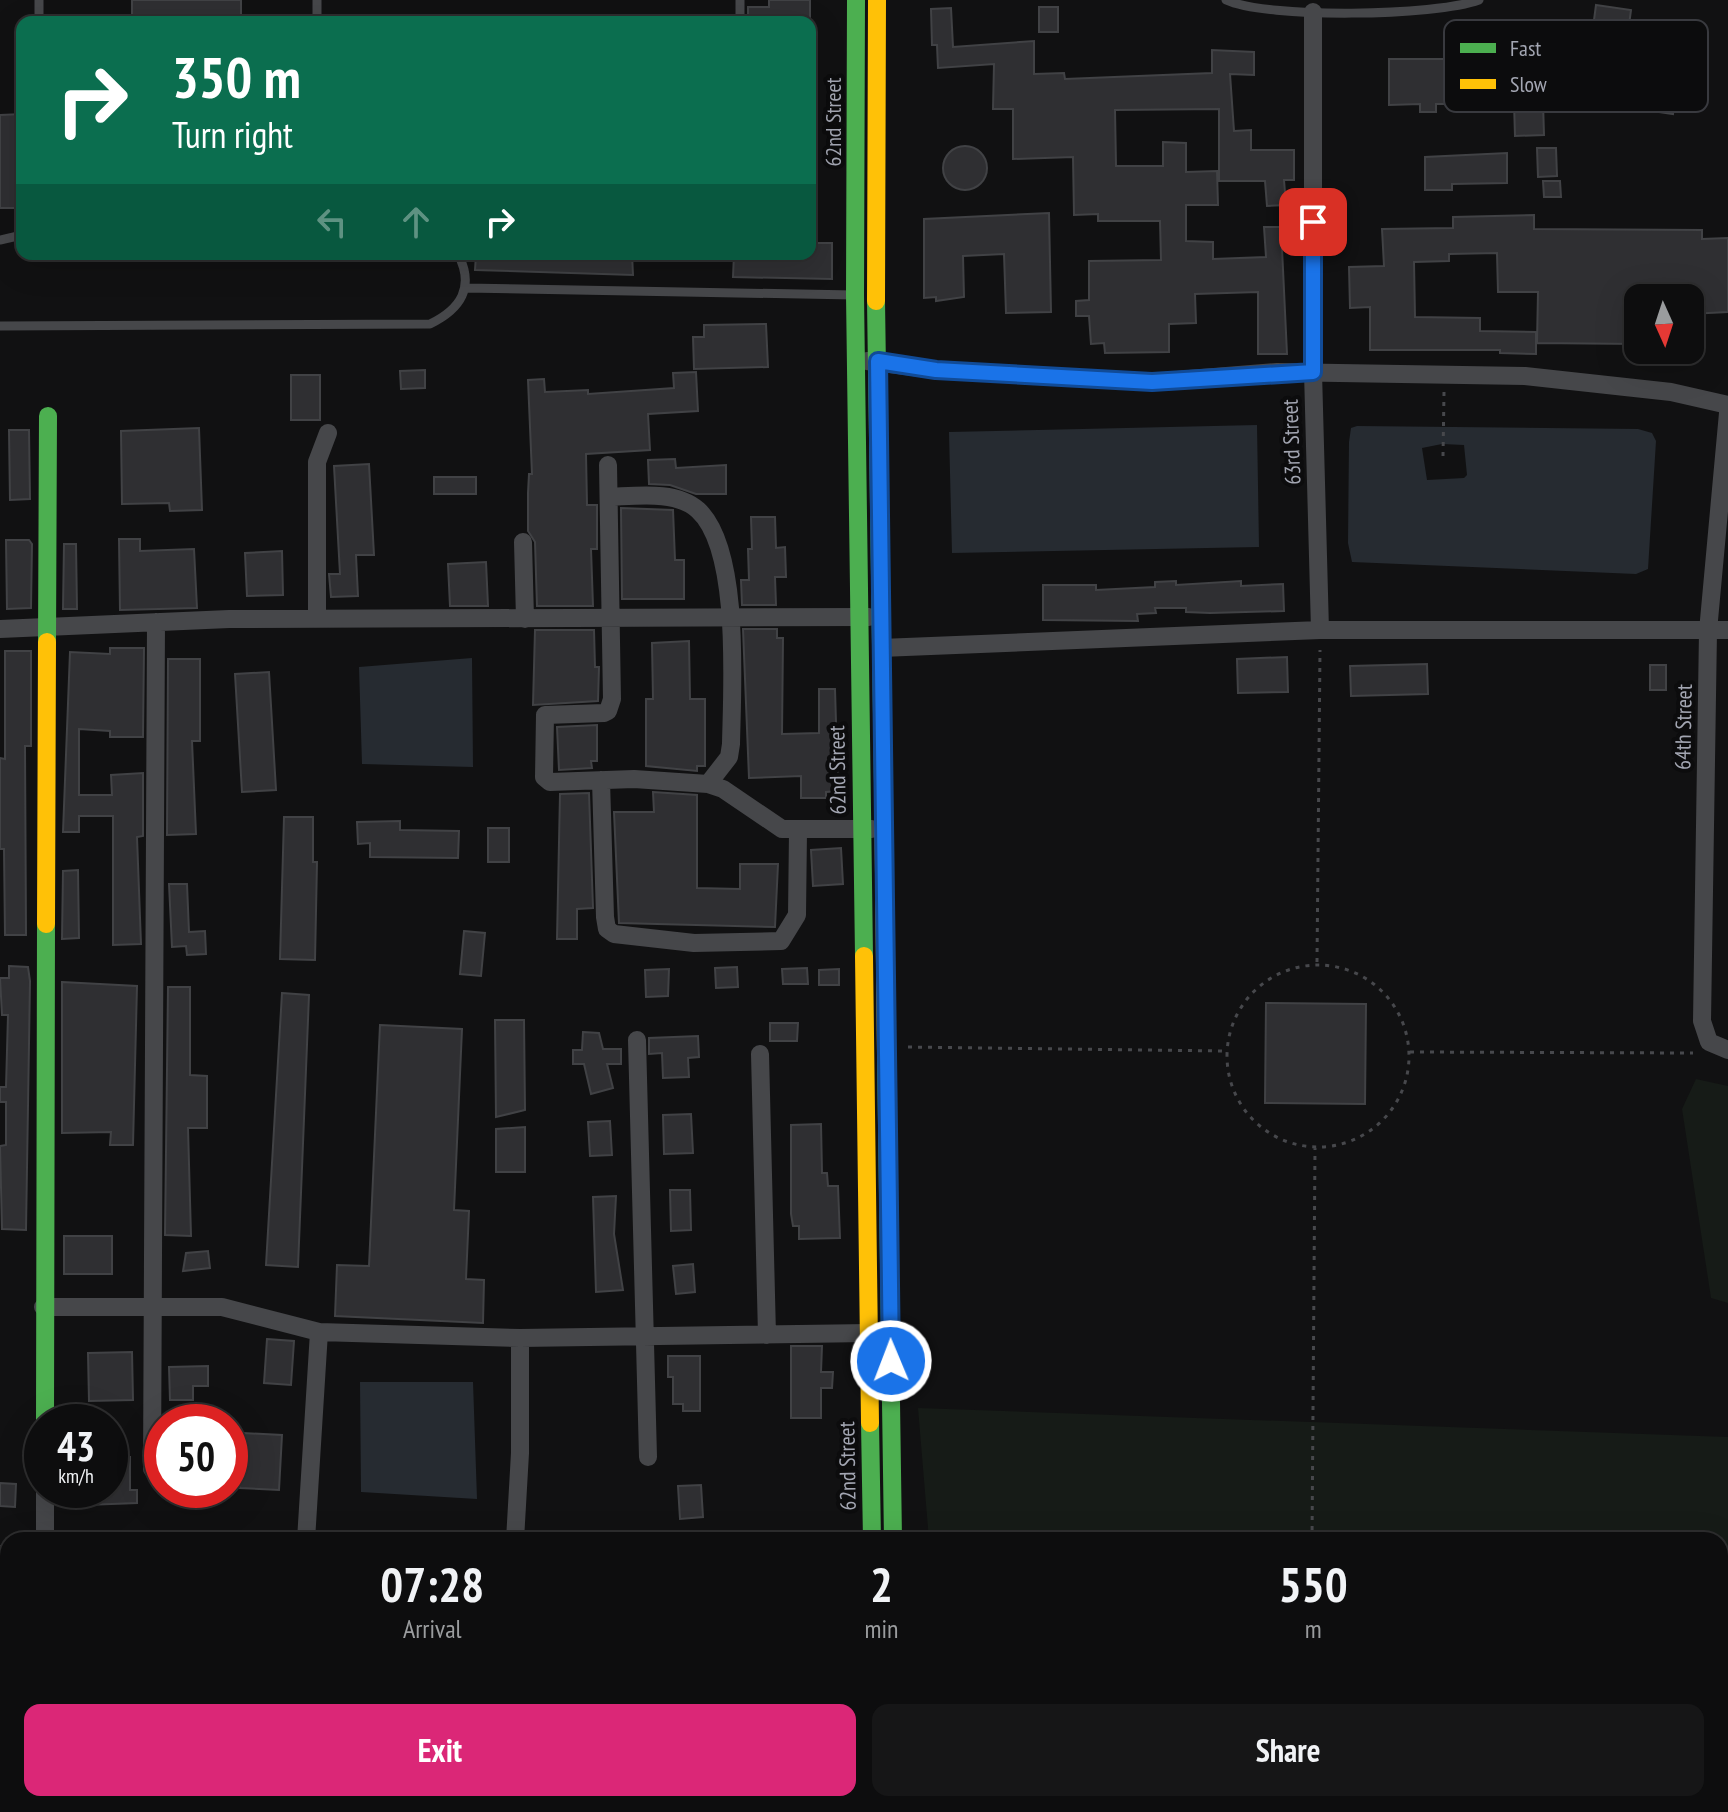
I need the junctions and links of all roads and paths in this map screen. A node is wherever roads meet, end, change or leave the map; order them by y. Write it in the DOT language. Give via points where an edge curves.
graph roads {
  1 [pos="856,0"];
  2 [pos="877,0"];
  3 [pos="1226,0"];
  4 [pos="1479,0"];
  5 [pos="1313,12"];
  6 [pos="460,260"];
  7 [pos="465,288"];
  8 [pos="855,295"];
  9 [pos="876,295"];
  10 [pos="0,326"];
  11 [pos="857,361"];
  12 [pos="878,361"];
  13 [pos="1313,372"];
  14 [pos="1444,375"];
  15 [pos="1728,405"];
  16 [pos="1728,413"];
  17 [pos="48,416"];
  18 [pos="328,433"];
  19 [pos="1443,456"];
  20 [pos="608,465"];
  21 [pos="609,497"];
  22 [pos="523,542"];
  23 [pos="881,616"];
  24 [pos="860,617"];
  25 [pos="317,618"];
  26 [pos="525,619"];
  27 [pos="731,619"];
  28 [pos="612,620"];
  29 [pos="156,622"];
  30 [pos="45,626"];
  31 [pos="0,629"];
  32 [pos="1320,630"];
  33 [pos="1728,630"];
  34 [pos="1708,631"];
  35 [pos="881,648"];
  36 [pos="601,780"];
  37 [pos="708,784"];
  38 [pos="883,829"];
  39 [pos="862,830"];
  40 [pos="798,831"];
  41 [pos="1317,964"];
  42 [pos="637,1040"];
  43 [pos="1709,1042"];
  44 [pos="868,1047"];
  45 [pos="889,1047"];
  46 [pos="1728,1050"];
  47 [pos="1226,1051"];
  48 [pos="1410,1052"];
  49 [pos="760,1054"];
  50 [pos="1315,1147"];
  51 [pos="155,1306"];
  52 [pos="43,1307"];
  53 [pos="319,1332"];
  54 [pos="870,1333"];
  55 [pos="767,1335"];
  56 [pos="646,1336"];
  57 [pos="520,1338"];
  58 [pos="45,1404"];
  59 [pos="153,1404"];
  60 [pos="892,1419"];
  61 [pos="871,1420"];
  62 [pos="648,1457"];
  63 [pos="45,1508"];
  64 [pos="45,1532"];
  65 [pos="306,1532"];
  66 [pos="515,1532"];
  67 [pos="872,1532"];
  68 [pos="893,1532"];
  69 [pos="1312,1532"];
  1 -- 8 [label="main road, 62nd Street"];
  2 -- 9 [label="main road, 62nd Street"];
  3 -- 5 [label="lane" via="1239,6"];
  4 -- 5 [label="lane" via="1445,7"];
  5 -- 13 [label="street, 63rd Street"];
  6 -- 7 [label="lane"];
  7 -- 8 [label="lane"];
  7 -- 10 [label="lane" via="451,314 430,324"];
  8 -- 9 [label="lane"];
  8 -- 11 [label="main road, 62nd Street"];
  9 -- 12 [label="main road, 62nd Street"];
  11 -- 12 [label="street"];
  11 -- 24 [label="main road, 62nd Street"];
  12 -- 13 [label="street" via="936,370 1152,382"];
  12 -- 23 [label="main road, 62nd Street"];
  13 -- 14 [label="street"];
  13 -- 32 [label="street, 63rd Street"];
  14 -- 15 [label="street" via="1623,386"];
  14 -- 19 [label="path"];
  16 -- 34 [label="street, 64th Street"];
  17 -- 30 [label="main road"];
  18 -- 25 [label="street" via="317,462"];
  20 -- 21 [label="street"];
  21 -- 27 [label="street" via="673,498 698,509 724,568"];
  21 -- 28 [label="street"];
  22 -- 26 [label="street"];
  23 -- 24 [label="street"];
  23 -- 35 [label="main road, 62nd Street"];
  24 -- 27 [label="street"];
  24 -- 39 [label="main road, 62nd Street"];
  25 -- 26 [label="street"];
  25 -- 29 [label="street"];
  26 -- 28 [label="street"];
  27 -- 28 [label="street"];
  27 -- 37 [label="street" via="731,744 729,757"];
  28 -- 36 [label="street" via="608,711 544,719 546,780"];
  29 -- 30 [label="street"];
  29 -- 51 [label="street"];
  30 -- 31 [label="street"];
  30 -- 52 [label="main road"];
  32 -- 34 [label="street"];
  32 -- 35 [label="street"];
  32 -- 41 [label="path"];
  33 -- 34 [label="street"];
  34 -- 43 [label="street, 64th Street" via="1702,1021"];
  35 -- 38 [label="main road, 62nd Street"];
  36 -- 37 [label="street"];
  36 -- 40 [label="street" via="604,906 607,929 614,934 694,943 781,941 797,915"];
  37 -- 40 [label="street" via="771,824"];
  38 -- 39 [label="street"];
  38 -- 45 [label="main road, 62nd Street"];
  39 -- 40 [label="street"];
  39 -- 44 [label="main road, 62nd Street"];
  41 -- 47 [label="path" via="1289,969 1264,982 1243,1002"];
  41 -- 48 [label="path" via="1372,981 1392,1002"];
  42 -- 56 [label="street"];
  43 -- 46 [label="street"];
  43 -- 48 [label="path" via="1690,1054"];
  44 -- 45 [label="main road"];
  44 -- 54 [label="main road, 62nd Street"];
  45 -- 47 [label="path"];
  45 -- 60 [label="main road, 62nd Street"];
  47 -- 50 [label="path" via="1230,1084 1244,1110 1264,1130 1290,1143"];
  48 -- 50 [label="path" via="1406,1084 1393,1109 1346,1143"];
  49 -- 55 [label="street"];
  50 -- 69 [label="path"];
  51 -- 52 [label="street"];
  51 -- 53 [label="street" via="236,1309"];
  51 -- 59 [label="street"];
  52 -- 58 [label="main road"];
  53 -- 57 [label="street"];
  53 -- 65 [label="street"];
  54 -- 55 [label="street"];
  54 -- 61 [label="main road, 62nd Street"];
  55 -- 56 [label="street"];
  56 -- 57 [label="street"];
  56 -- 62 [label="street"];
  57 -- 66 [label="street"];
  60 -- 61 [label="main road"];
  60 -- 68 [label="main road, 62nd Street"];
  61 -- 67 [label="main road, 62nd Street"];
  63 -- 64 [label="street"];
}
